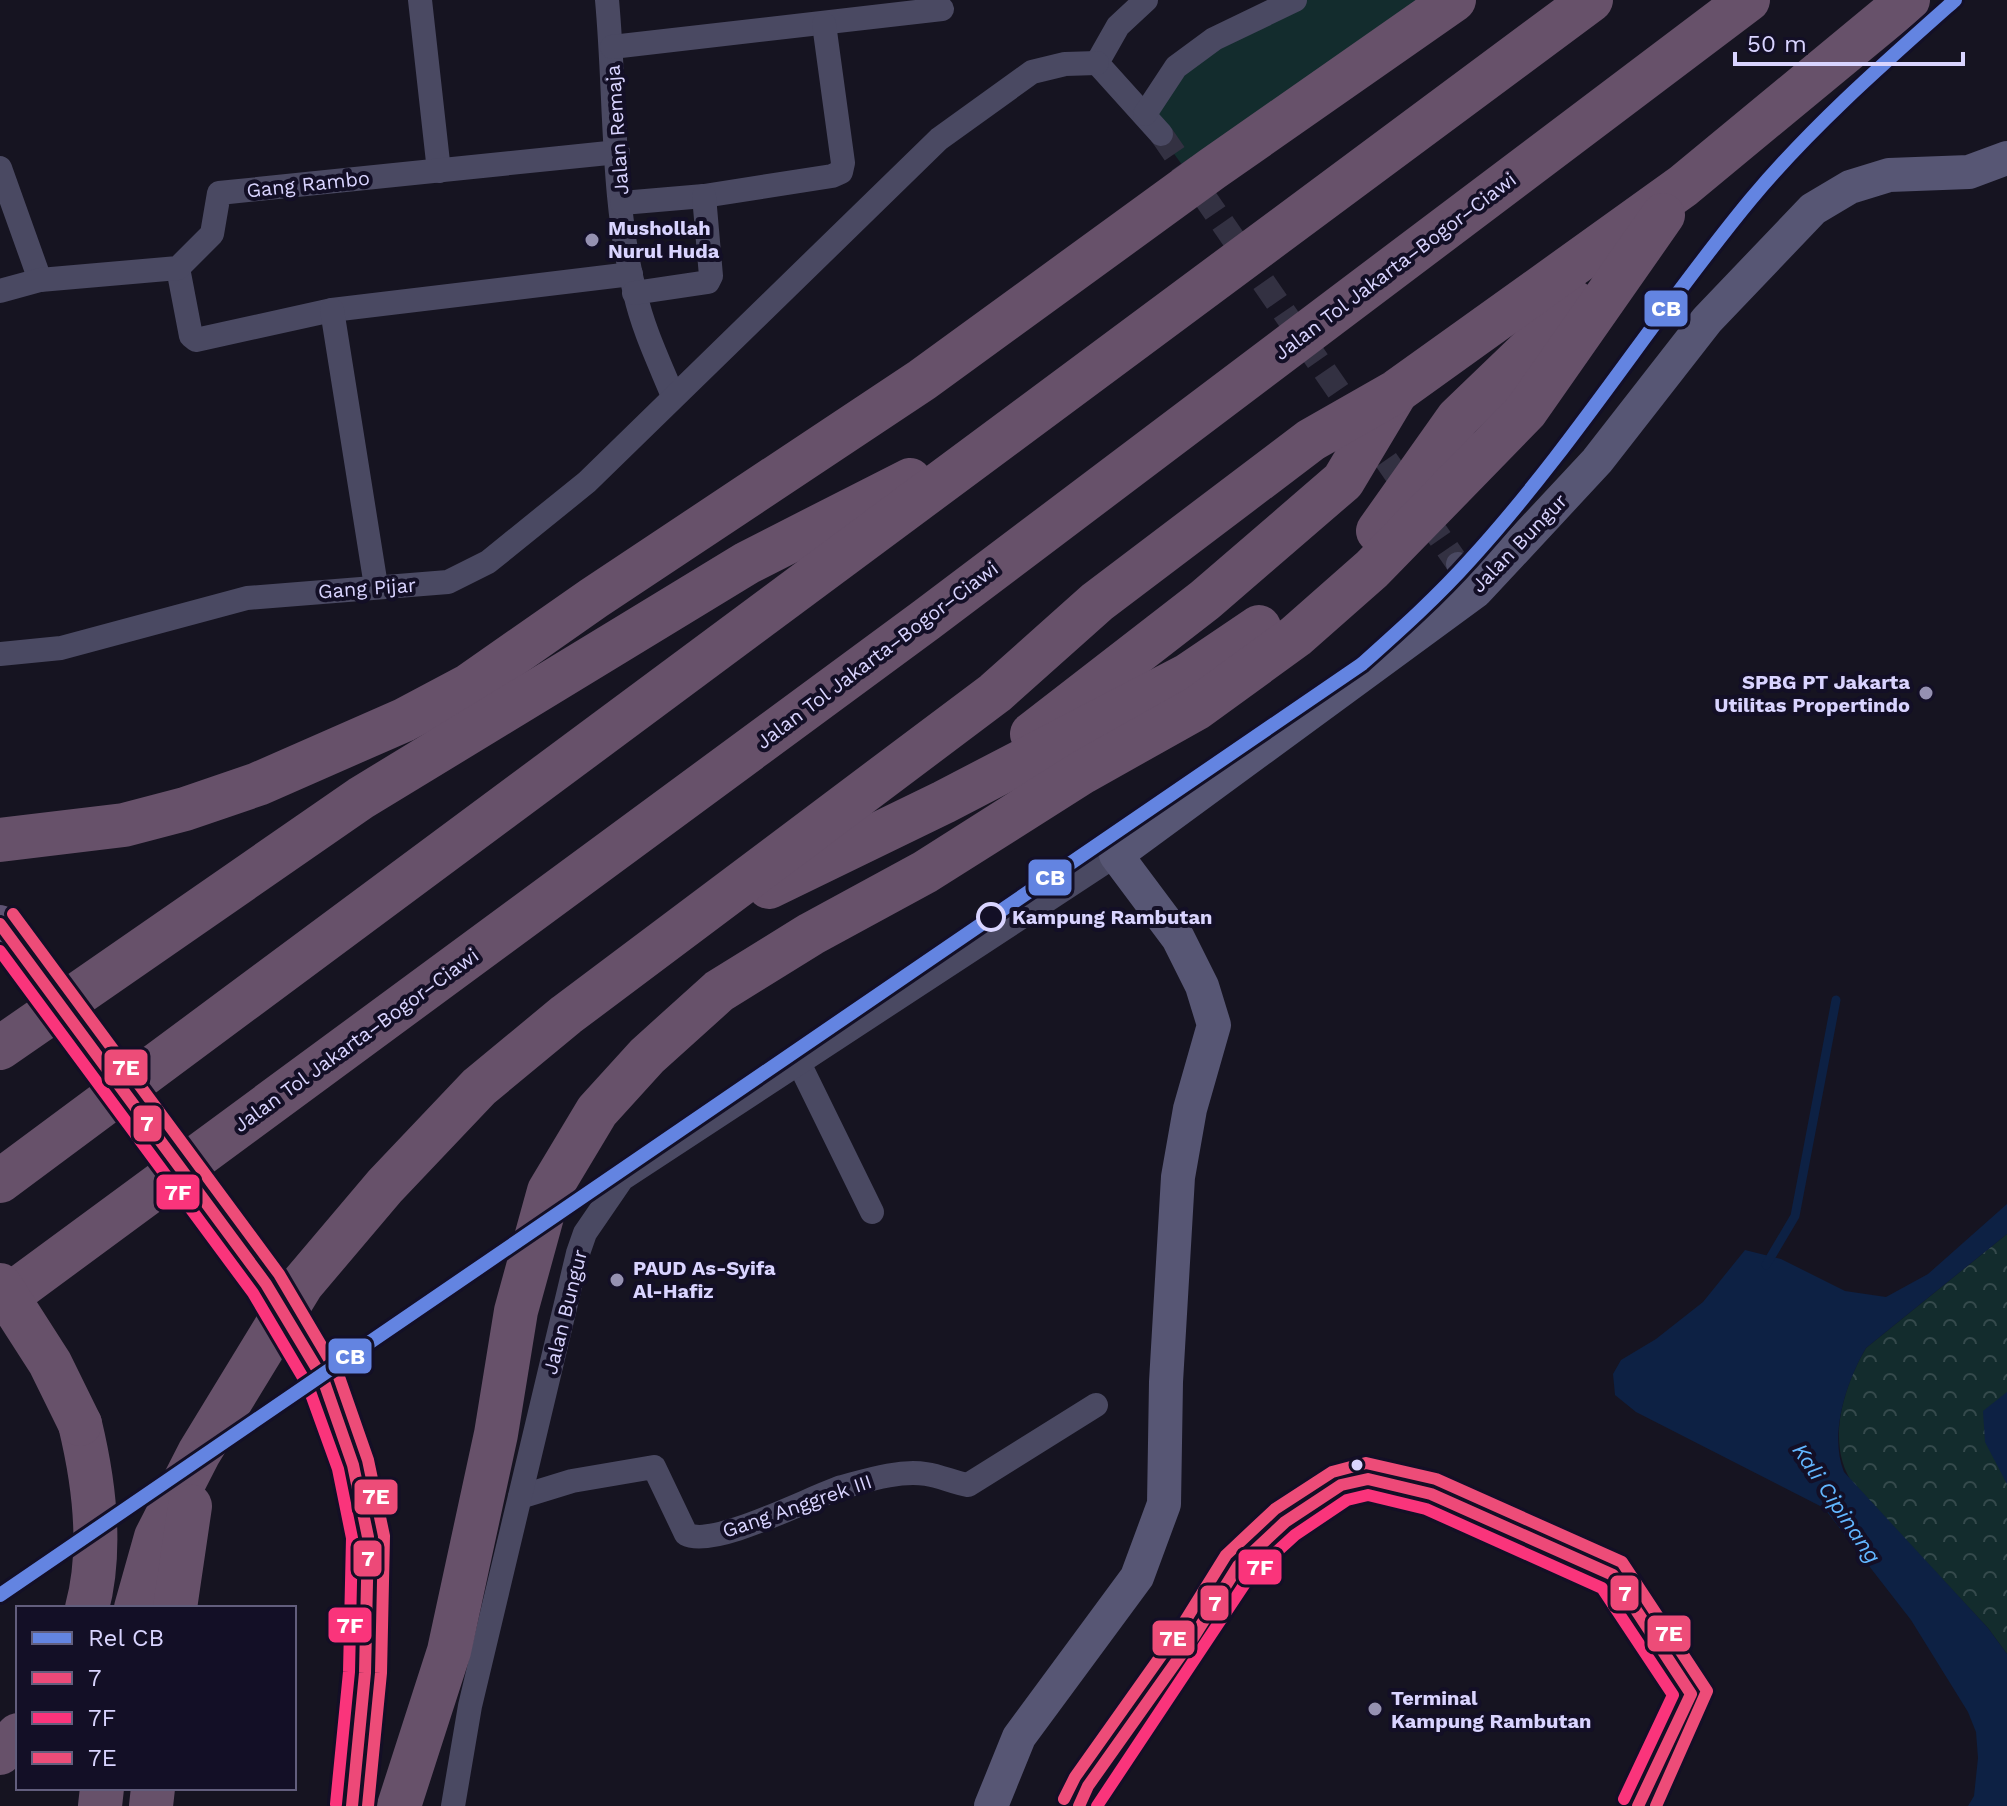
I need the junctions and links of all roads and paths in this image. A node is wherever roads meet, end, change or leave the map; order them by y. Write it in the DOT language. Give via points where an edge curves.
graph roads {
  1 [pos="420,0"];
  2 [pos="607,0"];
  3 [pos="1146,0"];
  4 [pos="1295,0"];
  5 [pos="1454,0"];
  6 [pos="1591,0"];
  7 [pos="1748,0"];
  8 [pos="1908,0"];
  9 [pos="942,9"];
  10 [pos="824,24"];
  11 [pos="612,47"];
  12 [pos="1097,63"];
  13 [pos="1145,114"];
  14 [pos="1161,134"];
  15 [pos="618,152"];
  16 [pos="2007,158"];
  17 [pos="0,168"];
  18 [pos="439,171"];
  19 [pos="1683,186"];
  20 [pos="704,196"];
  21 [pos="622,203"];
  22 [pos="1629,226"];
  23 [pos="178,268"];
  24 [pos="40,280"];
  25 [pos="633,283"];
  26 [pos="0,291"];
  27 [pos="332,310"];
  28 [pos="1397,391"];
  29 [pos="673,396"];
  30 [pos="1026,420"];
  31 [pos="376,586"];
  32 [pos="0,654"];
  33 [pos="944,802"];
  34 [pos="0,840"];
  35 [pos="1116,855"];
  36 [pos="0,924"];
  37 [pos="674,934"];
  38 [pos="0,1048"];
  39 [pos="799,1063"];
  40 [pos="0,1181"];
  41 [pos="872,1212"];
  42 [pos="0,1285"];
  43 [pos="0,1302"];
  44 [pos="1096,1405"];
  45 [pos="199,1453"];
  46 [pos="520,1497"];
  47 [pos="87,1606"];
  48 [pos="137,1606"];
  49 [pos="175,1606"];
  50 [pos="16,1737"];
  51 [pos="0,1753"];
  52 [pos="352,1806"];
  53 [pos="399,1806"];
  54 [pos="453,1806"];
  55 [pos="991,1806"];
  1 -- 18 [label="street"];
  2 -- 11 [label="street, Jalan Remaja"];
  3 -- 12 [label="street" via="1118,26"];
  4 -- 13 [label="street" via="1214,39 1176,67"];
  5 -- 34 [label="highway" via="922,380 468,686 258,784 185,809 124,825"];
  6 -- 30 [label="highway"];
  7 -- 43 [label="highway, Jalan Tol Jakarta–Bogor–Ciawi" via="926,620"];
  8 -- 19 [label="highway"];
  9 -- 10 [label="street"];
  10 -- 11 [label="street"];
  10 -- 20 [label="street" via="841,172"];
  11 -- 15 [label="street, Jalan Remaja"];
  12 -- 13 [label="street"];
  12 -- 29 [label="street, Gang Pijar" via="1032,72 939,139"];
  13 -- 14 [label="street"];
  15 -- 18 [label="street, Gang Rambo"];
  15 -- 21 [label="street, Jalan Remaja"];
  16 -- 35 [label="street, Jalan Bungur" via="1969,172 1889,175 1850,187 1813,209 1707,320 1597,461 1467,577"];
  17 -- 24 [label="street"];
  18 -- 23 [label="street, Gang Rambo" via="219,193 212,234"];
  19 -- 22 [label="highway"];
  19 -- 53 [label="highway" via="1526,411 1372,569 1296,636 1197,708 719,991 647,1056 597,1111 549,1191 516,1311 496,1434 449,1651"];
  20 -- 21 [label="street"];
  20 -- 25 [label="street" via="708,282"];
  21 -- 25 [label="street, Jalan Remaja"];
  22 -- 28 [label="highway"];
  22 -- 33 [label="highway" via="1560,320 1458,418 1381,529 1282,611 1188,675"];
  23 -- 24 [label="street"];
  23 -- 27 [label="street" via="193,339"];
  24 -- 26 [label="street"];
  25 -- 27 [label="street"];
  25 -- 29 [label="street, Jalan Remaja"];
  27 -- 31 [label="street"];
  28 -- 33 [label="highway" via="1343,481 1205,600"];
  28 -- 37 [label="highway" via="1311,440 1097,602 995,693"];
  29 -- 31 [label="street, Gang Pijar" via="587,482 488,562 448,582"];
  30 -- 38 [label="highway" via="747,563 361,798"];
  30 -- 40 [label="highway"];
  31 -- 32 [label="street, Gang Pijar" via="247,598 61,648"];
  33 -- 37 [label="highway"];
  35 -- 39 [label="street, Jalan Bungur"];
  35 -- 55 [label="street" via="1178,938 1214,1025 1178,1177 1164,1504 1137,1577 1019,1737"];
  36 -- 52 [label="main road, bridge" via="266,1284 323,1379 353,1465 368,1537 365,1673"];
  37 -- 45 [label="highway" via="479,1087 385,1186 302,1284"];
  39 -- 41 [label="street"];
  39 -- 46 [label="street, Jalan Bungur" via="627,1175 585,1233"];
  42 -- 47 [label="highway, bridge" via="50,1363 80,1424 90,1465 94,1540"];
  44 -- 46 [label="street, Gang Anggrek III" via="968,1485 925,1473 894,1475 840,1488 709,1536 686,1534 654,1467 572,1481"];
  45 -- 48 [label="highway" via="156,1537"];
  45 -- 49 [label="highway"];
  46 -- 54 [label="street, Jalan Bungur" via="470,1706"];
  50 -- 51 [label="highway"];
}
